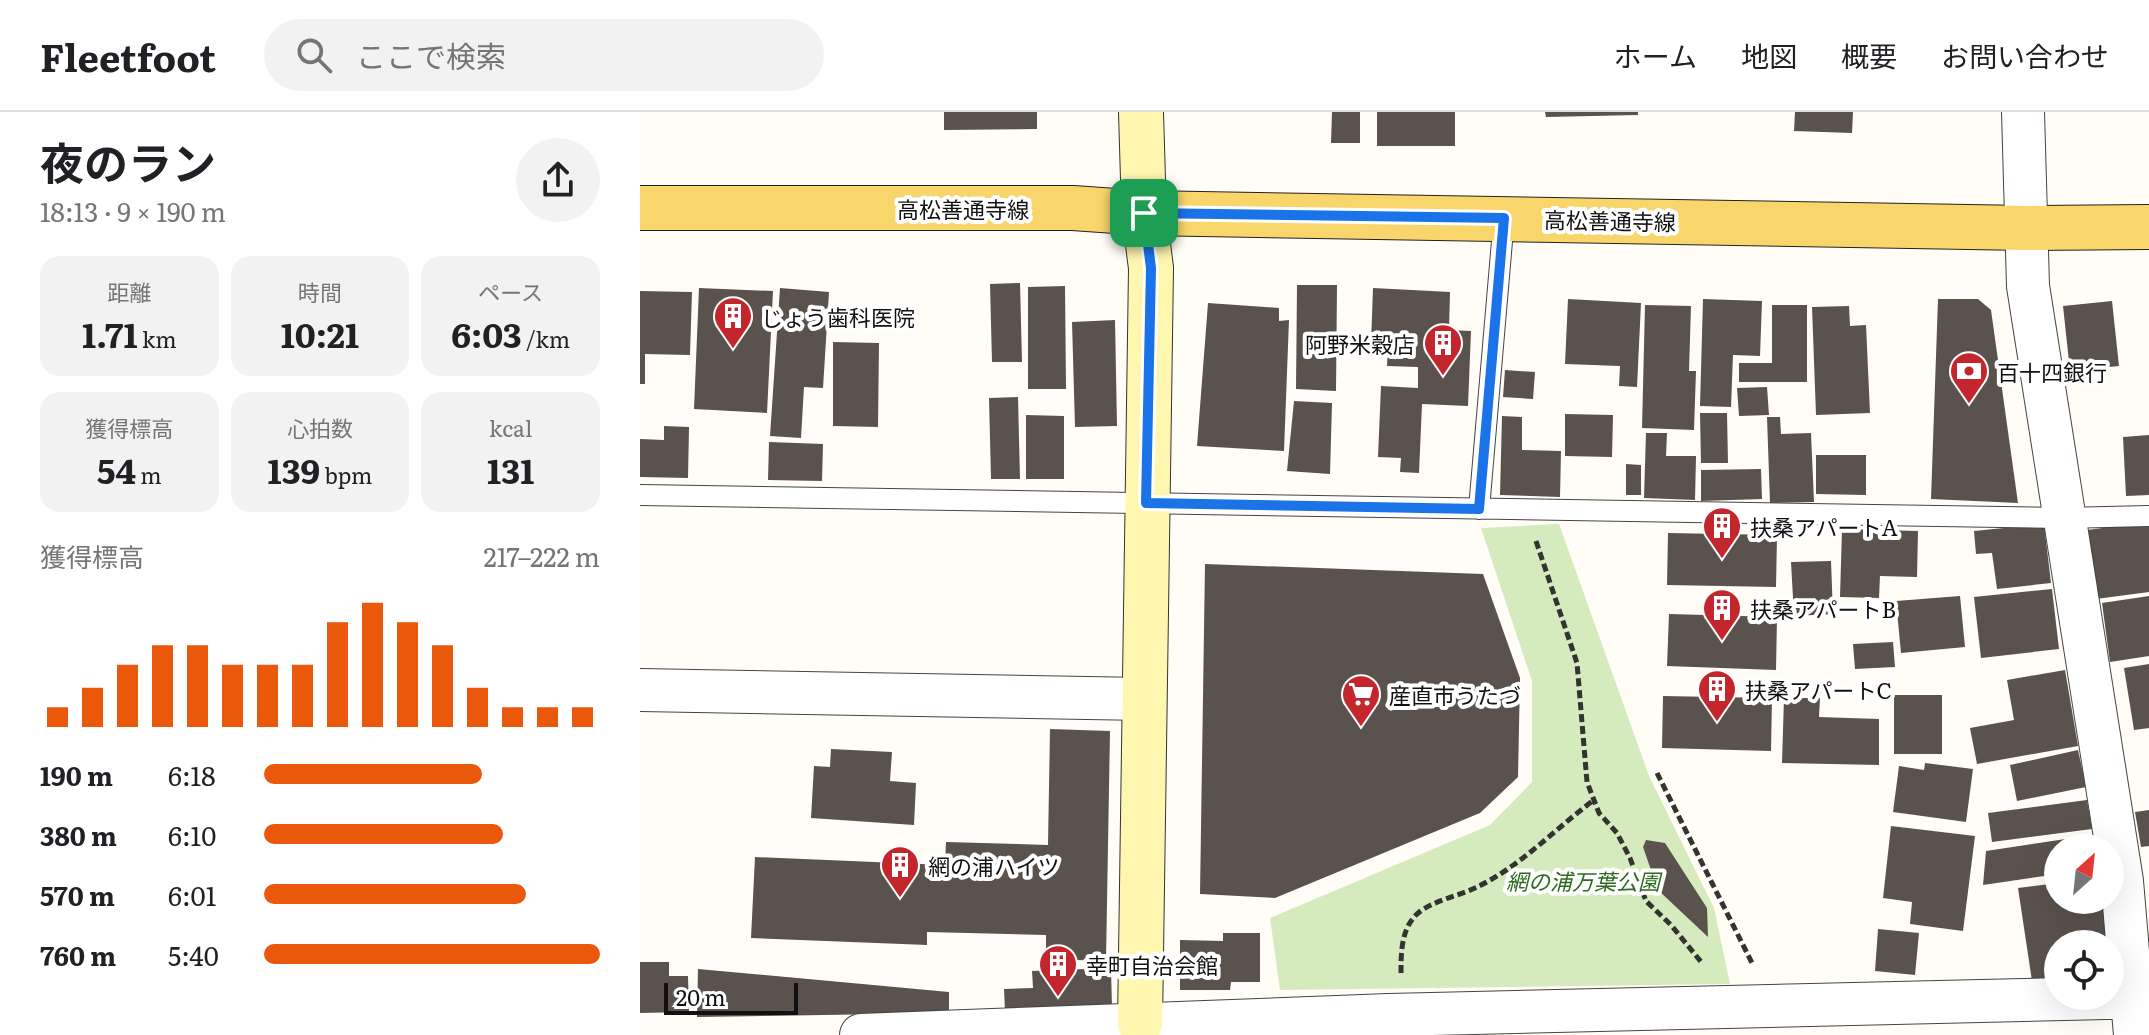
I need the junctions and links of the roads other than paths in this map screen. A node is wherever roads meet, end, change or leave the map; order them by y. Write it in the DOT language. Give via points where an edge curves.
graph roads {
  1 [pos="1141,112"];
  2 [pos="2023,112"];
  3 [pos="640,208"];
  4 [pos="1144,213"];
  5 [pos="1504,218"];
  6 [pos="2149,227"];
  7 [pos="2027,228"];
  8 [pos="640,495"];
  9 [pos="1146,503"];
  10 [pos="1479,509"];
  11 [pos="2149,516"];
  12 [pos="2063,518"];
  13 [pos="640,690"];
  14 [pos="1144,699"];
  15 [pos="2135,880"];
  16 [pos="2138,1010"];
  17 [pos="1393,1022"];
  18 [pos="1140,1024"];
  19 [pos="861,1035"];
  1 -- 4 [label="street"];
  2 -- 7 [label="street"];
  3 -- 4 [label="main road, 高松善通寺線" via="1073,208"];
  4 -- 5 [label="main road, 高松善通寺線"];
  4 -- 9 [label="street" via="1151,268"];
  5 -- 7 [label="main road, 高松善通寺線"];
  5 -- 10 [label="lane"];
  6 -- 7 [label="main road, 高松善通寺線"];
  7 -- 12 [label="street" via="2028,286"];
  8 -- 9 [label="lane"];
  9 -- 10 [label="lane"];
  9 -- 14 [label="street"];
  10 -- 12 [label="lane"];
  11 -- 12 [label="lane"];
  12 -- 15 [label="street"];
  13 -- 14 [label="street"];
  14 -- 18 [label="street"];
  15 -- 16 [label="street"];
  16 -- 17 [label="street" via="1774,1006"];
  17 -- 18 [label="street"];
  18 -- 19 [label="street"];
}
